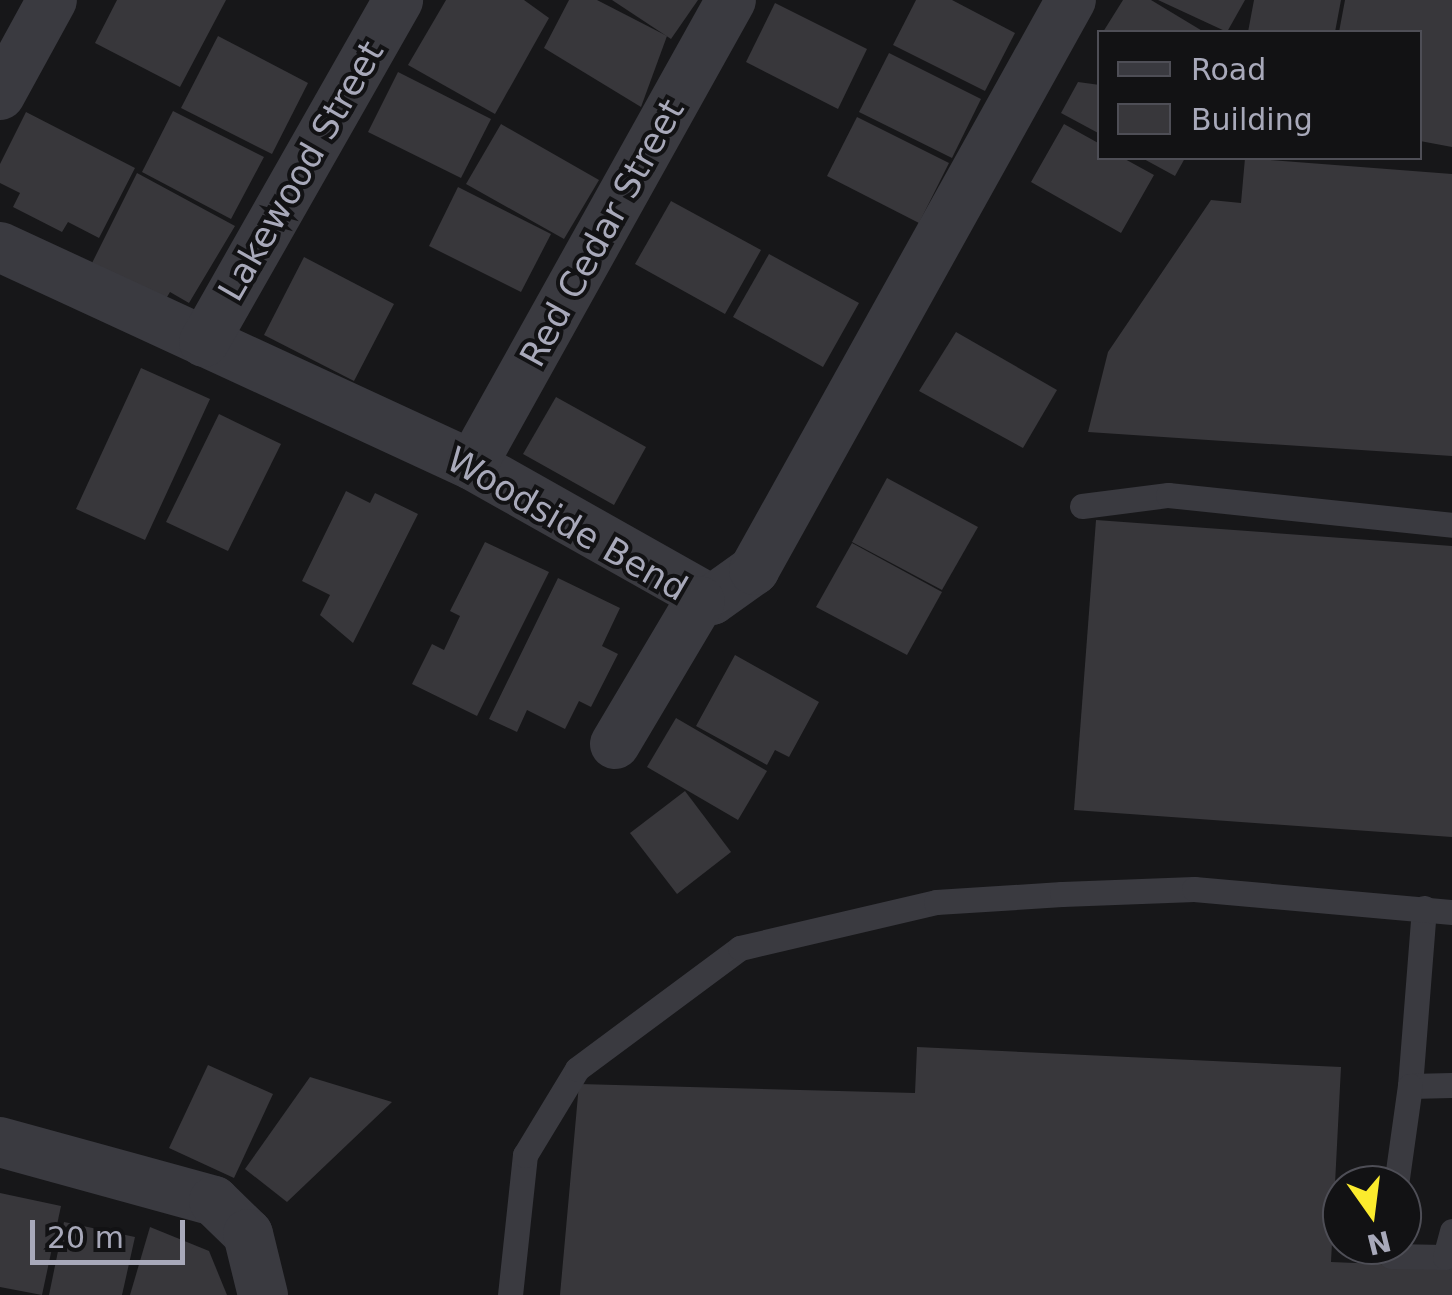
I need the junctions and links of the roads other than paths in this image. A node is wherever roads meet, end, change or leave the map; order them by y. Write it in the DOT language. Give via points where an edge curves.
graph roads {
  1 [pos="52,0"];
  2 [pos="398,0"];
  3 [pos="731,0"];
  4 [pos="1071,0"];
  5 [pos="0,95"];
  6 [pos="0,247"];
  7 [pos="204,342"];
  8 [pos="472,465"];
  9 [pos="1082,506"];
  10 [pos="1452,525"];
  11 [pos="700,601"];
  12 [pos="615,744"];
  13 [pos="1424,908"];
  14 [pos="1452,912"];
  15 [pos="1452,1085"];
  16 [pos="1410,1086"];
  17 [pos="0,1142"];
  18 [pos="1399,1165"];
  19 [pos="1452,1231"];
  20 [pos="1422,1257"];
  21 [pos="263,1295"];
  22 [pos="510,1295"];
  1 -- 5 [label="street"];
  2 -- 7 [label="street, Lakewood Street"];
  3 -- 8 [label="street, Red Cedar Street"];
  4 -- 11 [label="street, Woodside Bend" via="754,570 733,592"];
  6 -- 7 [label="street, Woodside Bend"];
  7 -- 8 [label="street, Woodside Bend"];
  8 -- 11 [label="street, Woodside Bend"];
  9 -- 10 [label="lane" via="1168,496"];
  11 -- 12 [label="street"];
  13 -- 14 [label="lane"];
  13 -- 16 [label="lane"];
  13 -- 22 [label="lane" via="1194,890 1062,894 936,902 740,948 578,1070 525,1154"];
  15 -- 16 [label="lane"];
  16 -- 18 [label="lane"];
  17 -- 21 [label="street" via="214,1200 248,1234 266,1280"];
  19 -- 20 [label="lane" via="1445,1257"];
}
